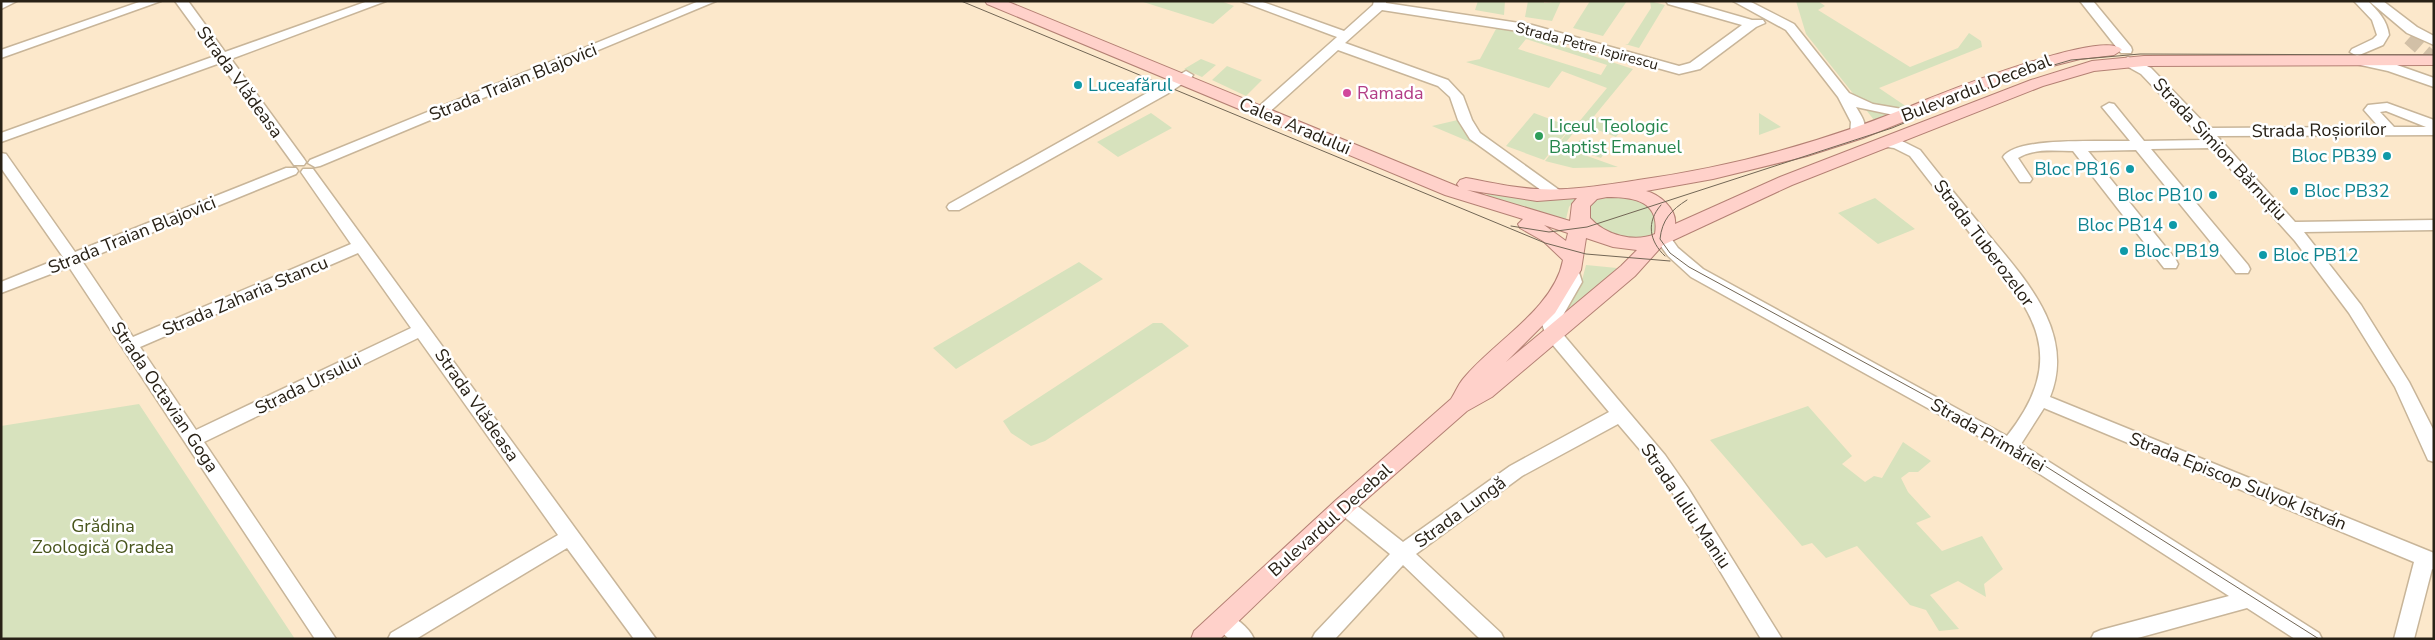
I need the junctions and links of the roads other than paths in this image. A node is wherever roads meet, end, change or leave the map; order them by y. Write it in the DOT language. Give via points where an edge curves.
graph roads {
  1 [pos="11,1"];
  2 [pos="155,1"];
  3 [pos="180,1"];
  4 [pos="380,1"];
  5 [pos="710,1"];
  6 [pos="992,1"];
  7 [pos="1003,1"];
  8 [pos="1247,1"];
  9 [pos="1672,1"];
  10 [pos="2086,1"];
  11 [pos="2360,1"];
  12 [pos="2367,1"];
  13 [pos="2375,1"];
  14 [pos="1740,3"];
  15 [pos="1379,4"];
  16 [pos="1,5"];
  17 [pos="1782,22"];
  18 [pos="1752,24"];
  19 [pos="2410,38"];
  20 [pos="1342,40"];
  21 [pos="2434,41"];
  22 [pos="2434,52"];
  23 [pos="1,54"];
  24 [pos="2358,56"];
  25 [pos="221,58"];
  26 [pos="2434,60"];
  27 [pos="2136,61"];
  28 [pos="1183,77"];
  29 [pos="2434,83"];
  30 [pos="1844,96"];
  31 [pos="2108,107"];
  32 [pos="1263,110"];
  33 [pos="1908,114"];
  34 [pos="2434,125"];
  35 [pos="2388,130"];
  36 [pos="2434,131"];
  37 [pos="1915,132"];
  38 [pos="2204,132"];
  39 [pos="1857,134"];
  40 [pos="1,138"];
  41 [pos="1885,143"];
  42 [pos="2139,144"];
  43 [pos="2216,144"];
  44 [pos="2077,146"];
  45 [pos="1915,153"];
  46 [pos="1,157"];
  47 [pos="303,167"];
  48 [pos="2025,179"];
  49 [pos="1611,190"];
  50 [pos="1452,191"];
  51 [pos="1557,195"];
  52 [pos="954,207"];
  53 [pos="1579,223"];
  54 [pos="2434,225"];
  55 [pos="2294,227"];
  56 [pos="1661,239"];
  57 [pos="360,246"];
  58 [pos="72,259"];
  59 [pos="1571,264"];
  60 [pos="2170,264"];
  61 [pos="2242,269"];
  62 [pos="1,288"];
  63 [pos="423,329"];
  64 [pos="1553,334"];
  65 [pos="130,345"];
  66 [pos="2042,400"];
  67 [pos="1459,404"];
  68 [pos="1621,414"];
  69 [pos="2430,435"];
  70 [pos="193,439"];
  71 [pos="2010,445"];
  72 [pos="2434,455"];
  73 [pos="1344,506"];
  74 [pos="570,537"];
  75 [pos="1403,553"];
  76 [pos="2430,560"];
  77 [pos="2250,598"];
  78 [pos="1222,620"];
  79 [pos="326,639"];
  80 [pos="398,639"];
  81 [pos="646,639"];
  82 [pos="1203,639"];
  83 [pos="1244,639"];
  84 [pos="1322,639"];
  85 [pos="1494,639"];
  86 [pos="1772,639"];
  87 [pos="2101,639"];
  88 [pos="2312,639"];
  89 [pos="2404,639"];
  1 -- 16 [label="street"];
  2 -- 23 [label="street"];
  3 -- 25 [label="street, Strada Vlădeasa"];
  4 -- 25 [label="street"];
  5 -- 47 [label="street, Strada Traian Blajovici"];
  6 -- 28 [label="main road, Calea Aradului"];
  7 -- 28 [label="main road, Calea Aradului"];
  8 -- 20 [label="street"];
  9 -- 18 [label="street"];
  10 -- 27 [label="street, Strada Simion Bărnuțiu"];
  11 -- 24 [label="street" via="2376,15 2383,35"];
  12 -- 19 [label="street"];
  13 -- 21 [label="street" via="2412,30"];
  14 -- 17 [label="street"];
  15 -- 18 [label="street, Strada Petre Ispirescu" via="1532,29 1679,70 1694,66"];
  15 -- 20 [label="street"];
  17 -- 18 [label="street"];
  17 -- 30 [label="street" via="1790,27"];
  20 -- 32 [label="street"];
  20 -- 51 [label="street" via="1443,83 1456,96 1475,136"];
  22 -- 24 [label="main road, Bulevardul Decebal"];
  24 -- 26 [label="main road, Bulevardul Decebal"];
  24 -- 27 [label="main road, Bulevardul Decebal"];
  24 -- 29 [label="street"];
  25 -- 40 [label="street"];
  25 -- 47 [label="street, Strada Vlădeasa"];
  27 -- 33 [label="main road, Bulevardul Decebal" via="2097,51 2047,60"];
  27 -- 37 [label="main road, Bulevardul Decebal" via="2092,66 2057,76"];
  27 -- 38 [label="street, Strada Simion Bărnuțiu"];
  28 -- 32 [label="main road, Calea Aradului"];
  28 -- 52 [label="street"];
  30 -- 33 [label="street" via="1869,107"];
  30 -- 39 [label="street" via="1858,122"];
  31 -- 42 [label="street"];
  32 -- 50 [label="main road, Calea Aradului"];
  32 -- 51 [label="main road, Calea Aradului" via="1451,180 1504,192"];
  33 -- 39 [label="main road, Bulevardul Decebal"];
  34 -- 35 [label="street" via="2387,108 2373,108 2371,110"];
  35 -- 36 [label="street, Strada Roșiorilor"];
  35 -- 38 [label="street, Strada Roșiorilor"];
  37 -- 41 [label="main road, Bulevardul Decebal"];
  37 -- 45 [label="street"];
  38 -- 43 [label="street, Strada Simion Bărnuțiu"];
  39 -- 49 [label="main road, Bulevardul Decebal" via="1709,175"];
  41 -- 45 [label="street"];
  41 -- 56 [label="main road, Bulevardul Decebal" via="1786,181"];
  42 -- 43 [label="street"];
  42 -- 44 [label="street"];
  42 -- 61 [label="street"];
  43 -- 55 [label="street, Strada Simion Bărnuțiu"];
  44 -- 48 [label="street" via="2016,153 2010,157"];
  44 -- 60 [label="street"];
  45 -- 66 [label="street, Strada Tuberozelor" via="2034,308 2045,334 2049,357"];
  46 -- 58 [label="street, Strada Octavian Goga"];
  47 -- 57 [label="street, Strada Vlădeasa"];
  47 -- 58 [label="street, Strada Traian Blajovici"];
  49 -- 51 [label="main road, Calea Aradului"];
  49 -- 53 [label="main road, Bulevardul Decebal" via="1592,195 1585,201"];
  49 -- 56 [label="main road" via="1640,195 1659,207 1667,224"];
  50 -- 53 [label="main road, Calea Aradului"];
  50 -- 59 [label="main road" via="1544,232 1560,244"];
  53 -- 56 [label="main road, Calea Aradului" via="1603,237 1636,244"];
  53 -- 59 [label="main road, Bulevardul Decebal"];
  54 -- 55 [label="street, Strada Simion Bărnuțiu"];
  55 -- 69 [label="street, Strada Simion Bărnuțiu" via="2356,309 2411,397"];
  56 -- 64 [label="main road, Bulevardul Decebal"];
  56 -- 71 [label="street, Strada Primăriei" via="1676,256 1702,276"];
  57 -- 63 [label="street, Strada Vlădeasa"];
  57 -- 65 [label="street, Strada Zaharia Stancu"];
  58 -- 62 [label="street, Strada Traian Blajovici"];
  58 -- 65 [label="street, Strada Octavian Goga"];
  59 -- 64 [label="street, Bulevardul Decebal" via="1574,282 1550,324"];
  59 -- 67 [label="main road, Bulevardul Decebal" via="1548,308 1470,385"];
  63 -- 70 [label="street, Strada Ursului"];
  63 -- 74 [label="street, Strada Vlădeasa"];
  64 -- 67 [label="main road, Bulevardul Decebal" via="1485,391"];
  64 -- 68 [label="street, Strada Iuliu Maniu"];
  65 -- 70 [label="street, Strada Octavian Goga"];
  66 -- 71 [label="street, Strada Tuberozelor"];
  66 -- 76 [label="street, Strada Episcop Sulyok István"];
  67 -- 73 [label="main road, Bulevardul Decebal"];
  68 -- 75 [label="street, Strada Lungă" via="1516,471"];
  68 -- 86 [label="street, Strada Iuliu Maniu" via="1682,493"];
  69 -- 72 [label="street, Strada Simion Bărnuțiu"];
  70 -- 79 [label="street, Strada Octavian Goga"];
  71 -- 77 [label="street, Strada Primăriei"];
  73 -- 75 [label="street"];
  73 -- 78 [label="main road, Bulevardul Decebal"];
  74 -- 80 [label="street"];
  74 -- 81 [label="street, Strada Vlădeasa"];
  75 -- 84 [label="street, Strada Lungă"];
  75 -- 85 [label="street"];
  76 -- 89 [label="street"];
  77 -- 87 [label="street"];
  77 -- 88 [label="street, Strada Primăriei"];
  78 -- 82 [label="main road, Bulevardul Decebal"];
  78 -- 83 [label="street"];
}
